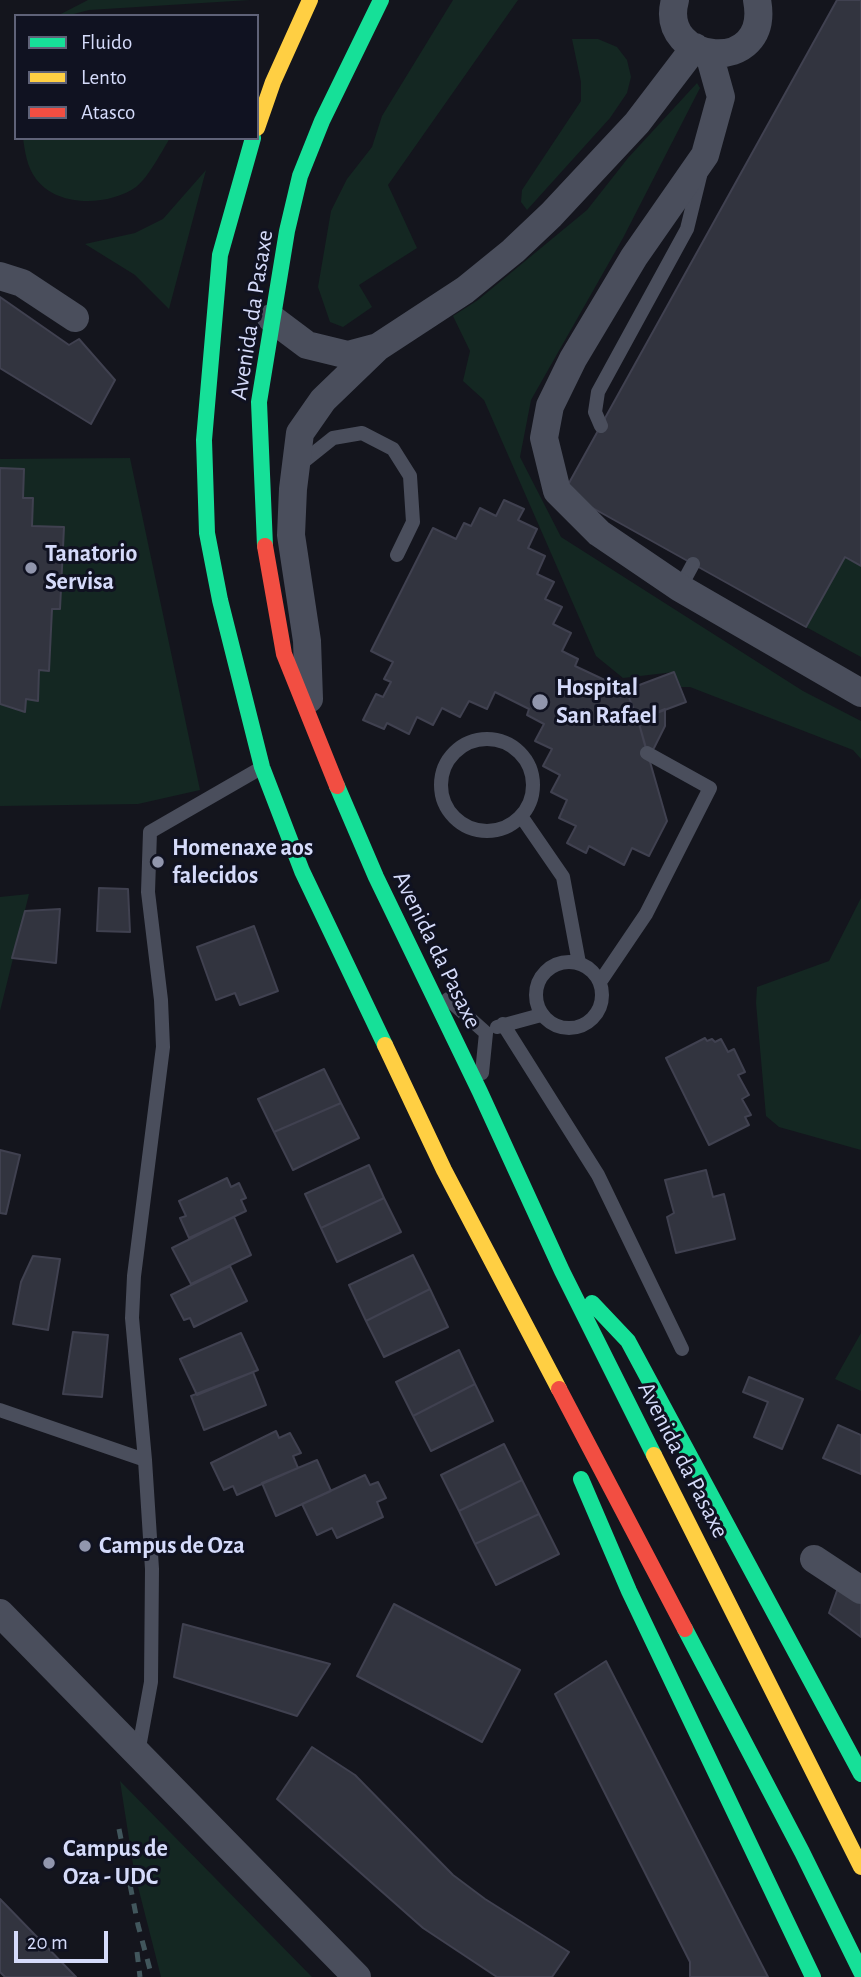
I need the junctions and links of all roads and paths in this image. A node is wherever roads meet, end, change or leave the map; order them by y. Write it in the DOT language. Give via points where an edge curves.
graph roads {
  1 [pos="310,0"];
  2 [pos="381,0"];
  3 [pos="675,0"];
  4 [pos="757,0"];
  5 [pos="702,51"];
  6 [pos="259,123"];
  7 [pos="252,140"];
  8 [pos="705,155"];
  9 [pos="0,276"];
  10 [pos="75,318"];
  11 [pos="271,318"];
  12 [pos="378,347"];
  13 [pos="601,426"];
  14 [pos="297,467"];
  15 [pos="397,555"];
  16 [pos="861,693"];
  17 [pos="310,723"];
  18 [pos="647,753"];
  19 [pos="262,767"];
  20 [pos="521,816"];
  21 [pos="579,963"];
  22 [pos="426,978"];
  23 [pos="600,982"];
  24 [pos="541,1015"];
  25 [pos="503,1024"];
  26 [pos="486,1033"];
  27 [pos="481,1092"];
  28 [pos="444,1170"];
  29 [pos="562,1271"];
  30 [pos="682,1349"];
  31 [pos="548,1404"];
  32 [pos="0,1410"];
  33 [pos="145,1460"];
  34 [pos="575,1466"];
  35 [pos="814,1559"];
  36 [pos="861,1590"];
  37 [pos="0,1613"];
  38 [pos="138,1755"];
  39 [pos="861,1774"];
  40 [pos="861,1867"];
  41 [pos="861,1972"];
  42 [pos="357,1977"];
  43 [pos="813,1977"];
  1 -- 6 [label="main road"];
  2 -- 11 [label="main road, Avenida da Pasaxe" via="300,176"];
  3 -- 5 [label="street" via="677,30 686,43"];
  4 -- 5 [label="street" via="760,15 749,41 724,54"];
  5 -- 8 [label="street" via="721,96"];
  5 -- 12 [label="street" via="580,186 513,251 465,290"];
  7 -- 19 [label="main road, Avenida da Pasaxe" via="220,255 205,440 207,533"];
  8 -- 13 [label="lane" via="687,229 598,392 595,412"];
  8 -- 16 [label="street" via="634,257 550,406 544,438 557,491 599,533 687,576"];
  9 -- 10 [label="street" via="22,283"];
  11 -- 12 [label="street" via="307,345 348,355"];
  11 -- 17 [label="main road, Avenida da Pasaxe" via="259,402 266,559 284,654"];
  12 -- 14 [label="street" via="323,400 300,433"];
  14 -- 15 [label="lane" via="332,438 362,433 393,449 410,476 413,522"];
  14 -- 17 [label="street" via="291,536 307,641"];
  17 -- 22 [label="main road, Avenida da Pasaxe" via="376,877"];
  18 -- 23 [label="lane" via="710,788 646,914"];
  19 -- 28 [label="main road, Avenida da Pasaxe" via="302,871"];
  19 -- 33 [label="lane" via="150,832 148,892 163,1047 132,1318"];
  20 -- 20 [label="lane" via="533,789 527,761 517,750 489,739 474,741 449,759 441,788 452,816 479,831 502,828"];
  20 -- 21 [label="lane" via="563,877"];
  21 -- 23 [label="lane"];
  21 -- 24 [label="lane" via="558,963 541,975 535,995"];
  22 -- 26 [label="lane"];
  22 -- 27 [label="main road, Avenida da Pasaxe"];
  23 -- 24 [label="lane" via="600,1007 587,1024 558,1027"];
  24 -- 25 [label="lane"];
  25 -- 26 [label="lane"];
  25 -- 30 [label="lane" via="598,1175"];
  26 -- 27 [label="lane"];
  27 -- 29 [label="main road, Avenida da Pasaxe"];
  28 -- 31 [label="main road"];
  28 -- 41 [label="main road, Avenida da Pasaxe" via="796,1839"];
  29 -- 39 [label="main road" via="628,1341"];
  29 -- 40 [label="main road, Avenida da Pasaxe"];
  32 -- 33 [label="lane"];
  33 -- 38 [label="lane" via="152,1569 151,1682"];
  34 -- 43 [label="main road" via="629,1591"];
  35 -- 36 [label="street"];
  37 -- 38 [label="street"];
  38 -- 42 [label="street"];
}
